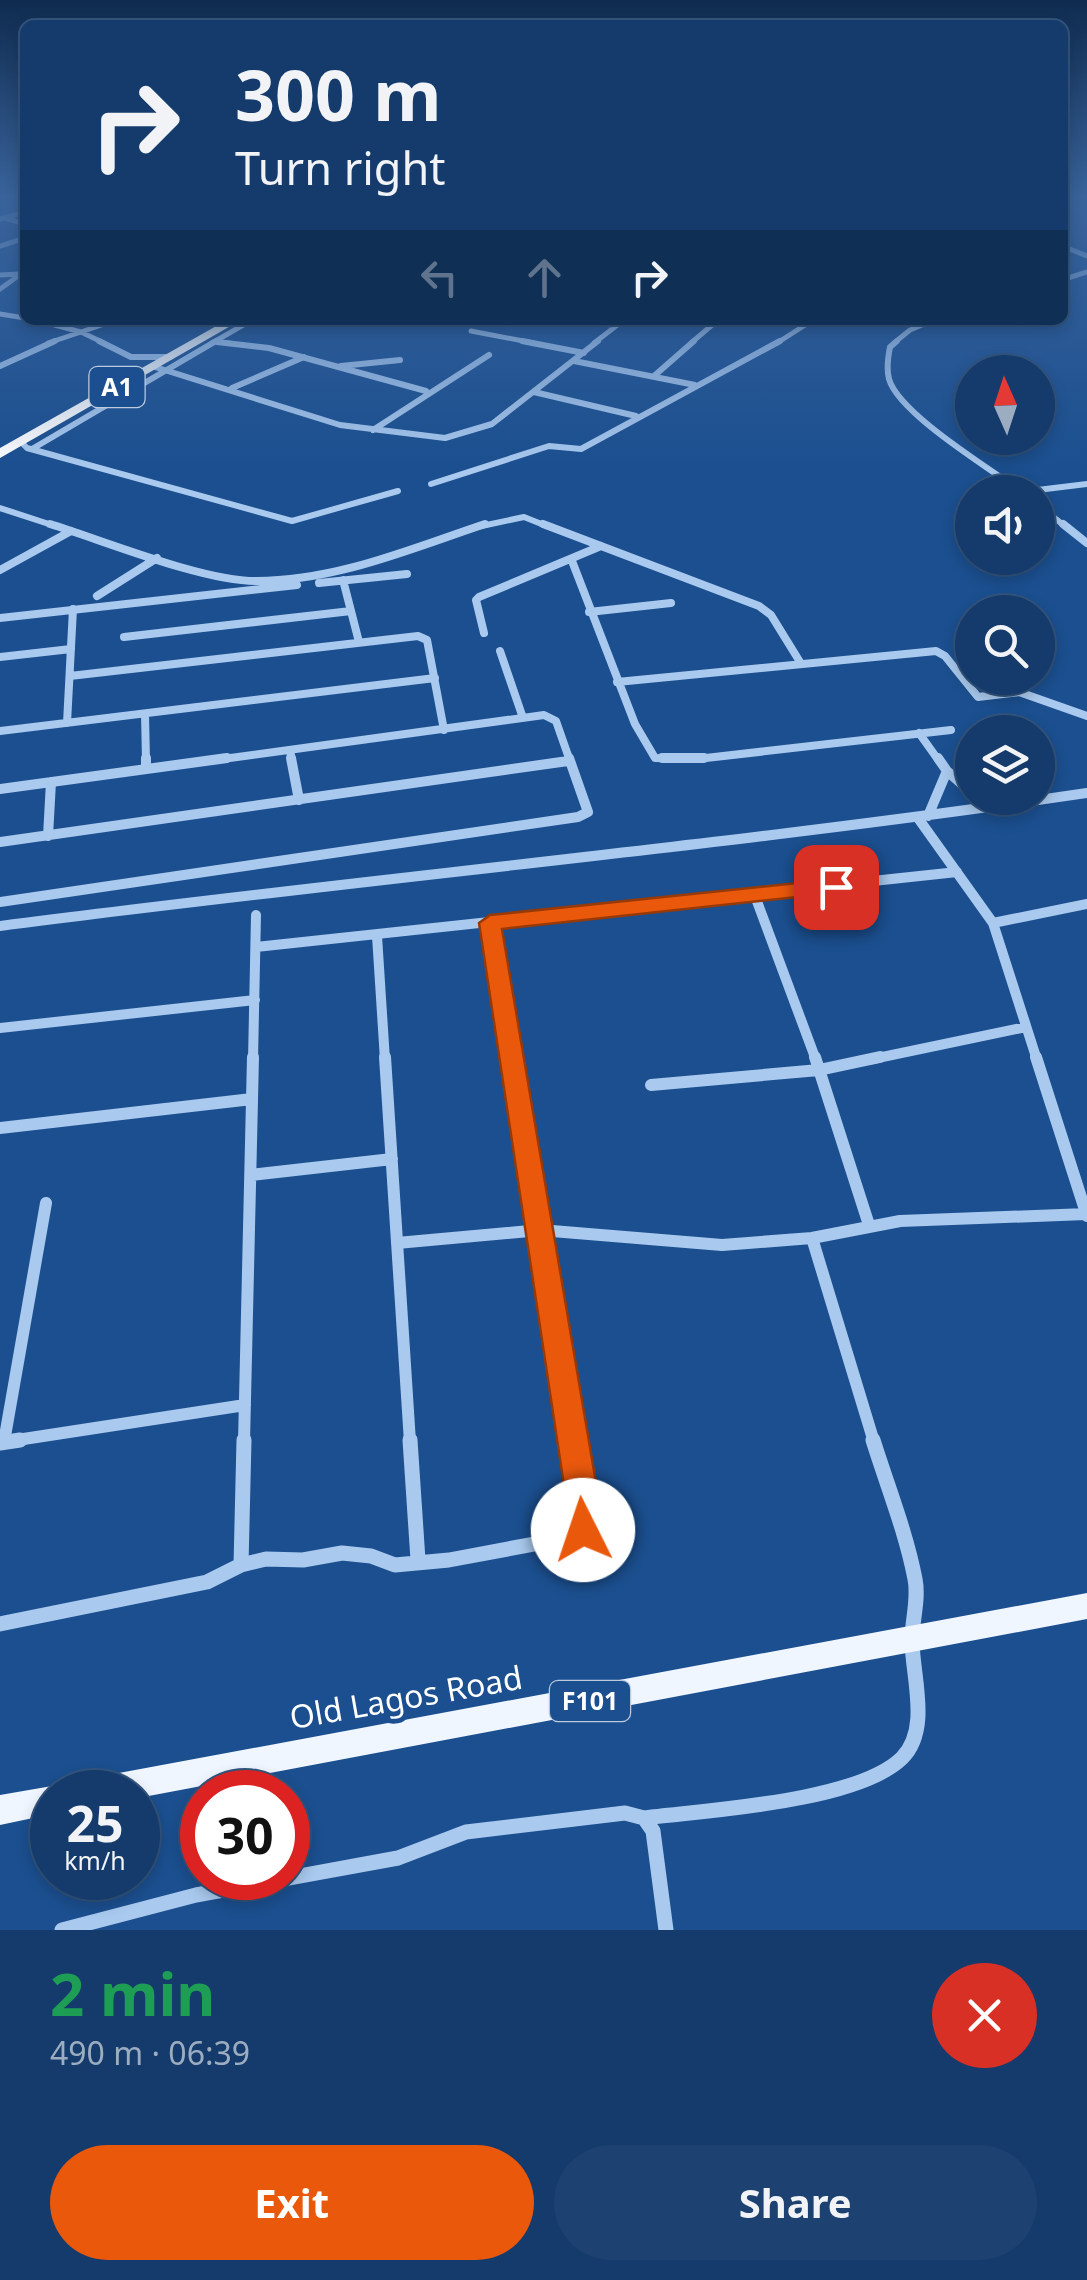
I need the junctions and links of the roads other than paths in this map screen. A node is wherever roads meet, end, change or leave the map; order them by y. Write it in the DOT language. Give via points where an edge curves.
graph roads {
  1 [pos="55,325"];
  2 [pos="101,325"];
  3 [pos="226,325"];
  4 [pos="244,325"];
  5 [pos="611,325"];
  6 [pos="712,325"];
  7 [pos="805,325"];
  8 [pos="922,325"];
  9 [pos="616,326"];
  10 [pos="470,331"];
  11 [pos="81,332"];
  12 [pos="216,342"];
  13 [pos="0,352"];
  14 [pos="584,353"];
  15 [pos="18,355"];
  16 [pos="488,355"];
  17 [pos="304,356"];
  18 [pos="172,357"];
  19 [pos="400,360"];
  20 [pos="574,362"];
  21 [pos="0,366"];
  22 [pos="335,366"];
  23 [pos="158,370"];
  24 [pos="654,376"];
  25 [pos="696,386"];
  26 [pos="232,388"];
  27 [pos="426,391"];
  28 [pos="534,392"];
  29 [pos="636,416"];
  30 [pos="372,430"];
  31 [pos="27,446"];
  32 [pos="0,454"];
  33 [pos="999,475"];
  34 [pos="432,484"];
  35 [pos="1087,484"];
  36 [pos="1055,488"];
  37 [pos="398,492"];
  38 [pos="0,508"];
  39 [pos="1055,518"];
  40 [pos="70,531"];
  41 [pos="1087,543"];
  42 [pos="601,546"];
  43 [pos="157,558"];
  44 [pos="572,561"];
  45 [pos="0,570"];
  46 [pos="408,574"];
  47 [pos="343,580"];
  48 [pos="97,596"];
  49 [pos="672,604"];
  50 [pos="74,609"];
  51 [pos="350,611"];
  52 [pos="589,612"];
  53 [pos="0,618"];
  54 [pos="484,633"];
  55 [pos="124,637"];
  56 [pos="359,642"];
  57 [pos="71,649"];
  58 [pos="500,650"];
  59 [pos="0,658"];
  60 [pos="800,662"];
  61 [pos="70,676"];
  62 [pos="436,678"];
  63 [pos="617,682"];
  64 [pos="145,714"];
  65 [pos="1087,716"];
  66 [pos="523,718"];
  67 [pos="67,723"];
  68 [pos="444,730"];
  69 [pos="951,730"];
  70 [pos="0,731"];
  71 [pos="919,733"];
  72 [pos="290,750"];
  73 [pos="568,761"];
  74 [pos="146,769"];
  75 [pos="947,771"];
  76 [pos="955,778"];
  77 [pos="51,782"];
  78 [pos="0,789"];
  79 [pos="1087,793"];
  80 [pos="1055,797"];
  81 [pos="299,800"];
  82 [pos="955,812"];
  83 [pos="923,817"];
  84 [pos="48,836"];
  85 [pos="0,842"];
  86 [pos="957,872"];
  87 [pos="755,896"];
  88 [pos="0,902"];
  89 [pos="1087,904"];
  90 [pos="256,915"];
  91 [pos="490,923"];
  92 [pos="993,923"];
  93 [pos="0,926"];
  94 [pos="377,936"];
  95 [pos="256,947"];
  96 [pos="254,1000"];
  97 [pos="1026,1026"];
  98 [pos="0,1028"];
  99 [pos="819,1070"];
  100 [pos="651,1085"];
  101 [pos="252,1099"];
  102 [pos="0,1128"];
  103 [pos="392,1159"];
  104 [pos="250,1176"];
  105 [pos="1083,1195"];
  106 [pos="46,1203"];
  107 [pos="1086,1215"];
  108 [pos="870,1225"];
  109 [pos="540,1230"];
  110 [pos="812,1238"];
  111 [pos="397,1243"];
  112 [pos="245,1405"];
  113 [pos="2,1443"];
  114 [pos="418,1560"];
  115 [pos="241,1564"];
  116 [pos="1087,1606"];
  117 [pos="0,1624"];
  118 [pos="912,1638"];
  119 [pos="160,1779"];
  120 [pos="30,1804"];
  121 [pos="0,1810"];
  122 [pos="644,1818"];
  123 [pos="62,1930"];
  124 [pos="666,1930"];
  1 -- 11 [label="street"];
  2 -- 11 [label="street"];
  3 -- 18 [label="highway, A1"];
  4 -- 12 [label="street"];
  5 -- 9 [label="street"];
  6 -- 24 [label="street"];
  7 -- 25 [label="street"];
  8 -- 33 [label="street" via="890,348 892,386"];
  9 -- 14 [label="street"];
  10 -- 14 [label="street"];
  11 -- 15 [label="street"];
  11 -- 18 [label="street" via="131,356"];
  12 -- 17 [label="street"];
  12 -- 23 [label="street"];
  13 -- 15 [label="street"];
  14 -- 20 [label="street"];
  15 -- 21 [label="street"];
  16 -- 27 [label="street"];
  17 -- 22 [label="street"];
  17 -- 26 [label="street"];
  18 -- 23 [label="highway, A1"];
  19 -- 22 [label="street" via="382,356"];
  20 -- 24 [label="street"];
  20 -- 28 [label="street"];
  22 -- 27 [label="street"];
  23 -- 26 [label="street"];
  23 -- 31 [label="highway, A1"];
  24 -- 25 [label="street"];
  25 -- 29 [label="street"];
  26 -- 30 [label="street" via="294,412"];
  27 -- 30 [label="street"];
  28 -- 29 [label="street"];
  28 -- 30 [label="street" via="492,424 465,434 437,438"];
  29 -- 34 [label="street" via="582,450 549,446"];
  31 -- 32 [label="highway, A1"];
  31 -- 37 [label="street" via="292,521"];
  35 -- 36 [label="street"];
  38 -- 40 [label="street"];
  39 -- 41 [label="street"];
  40 -- 43 [label="street"];
  40 -- 45 [label="street"];
  42 -- 43 [label="street" via="518,516 322,576 246,580"];
  42 -- 44 [label="street"];
  42 -- 60 [label="street" via="766,610"];
  43 -- 48 [label="street"];
  44 -- 52 [label="street"];
  44 -- 54 [label="street" via="479,597"];
  46 -- 47 [label="street"];
  47 -- 50 [label="street"];
  47 -- 51 [label="street"];
  49 -- 52 [label="street"];
  50 -- 53 [label="street"];
  50 -- 57 [label="street"];
  51 -- 55 [label="street"];
  51 -- 56 [label="street"];
  52 -- 63 [label="street"];
  56 -- 61 [label="street"];
  56 -- 62 [label="street" via="423,637"];
  57 -- 59 [label="street"];
  57 -- 61 [label="street"];
  58 -- 66 [label="street"];
  60 -- 63 [label="street"];
  60 -- 65 [label="street" via="936,652 978,697 1019,692"];
  61 -- 67 [label="street"];
  62 -- 64 [label="street"];
  62 -- 68 [label="street"];
  63 -- 71 [label="street" via="648,752 662,760"];
  64 -- 67 [label="street"];
  64 -- 74 [label="street"];
  66 -- 68 [label="street"];
  66 -- 73 [label="street" via="556,720"];
  67 -- 70 [label="street"];
  68 -- 72 [label="street"];
  69 -- 71 [label="street"];
  71 -- 75 [label="street"];
  72 -- 74 [label="street"];
  72 -- 81 [label="street"];
  73 -- 81 [label="street"];
  73 -- 88 [label="street" via="588,812 578,817"];
  74 -- 77 [label="street"];
  75 -- 76 [label="street"];
  75 -- 83 [label="street"];
  77 -- 78 [label="street"];
  77 -- 84 [label="street"];
  79 -- 80 [label="street"];
  81 -- 84 [label="street"];
  82 -- 83 [label="street"];
  83 -- 86 [label="street"];
  83 -- 93 [label="street"];
  84 -- 85 [label="street"];
  86 -- 87 [label="street"];
  86 -- 92 [label="street"];
  87 -- 91 [label="street"];
  87 -- 99 [label="street"];
  89 -- 92 [label="street"];
  90 -- 95 [label="street"];
  91 -- 94 [label="street"];
  91 -- 109 [label="street"];
  92 -- 97 [label="street"];
  94 -- 95 [label="street"];
  94 -- 103 [label="street"];
  95 -- 96 [label="street"];
  96 -- 98 [label="street"];
  96 -- 101 [label="street"];
  97 -- 99 [label="street"];
  97 -- 105 [label="street"];
  99 -- 100 [label="street"];
  99 -- 108 [label="street"];
  101 -- 102 [label="street"];
  101 -- 104 [label="street"];
  103 -- 104 [label="street"];
  103 -- 111 [label="street"];
  104 -- 112 [label="street"];
  105 -- 107 [label="street"];
  106 -- 113 [label="street"];
  107 -- 108 [label="street"];
  108 -- 110 [label="street"];
  109 -- 110 [label="street" via="722,1245"];
  109 -- 111 [label="street"];
  109 -- 114 [label="street" via="583,1530 448,1560"];
  110 -- 118 [label="street" via="910,1559 916,1594"];
  111 -- 114 [label="street"];
  112 -- 113 [label="street"];
  112 -- 115 [label="street"];
  114 -- 115 [label="street" via="395,1565 342,1554"];
  115 -- 117 [label="street" via="208,1582"];
  116 -- 118 [label="main road, Old Lagos Road / F101"];
  118 -- 119 [label="main road, Old Lagos Road / F101"];
  118 -- 122 [label="street" via="918,1709 904,1757 838,1789"];
  120 -- 121 [label="main road"];
  122 -- 123 [label="street" via="625,1813 466,1832 398,1858 196,1895"];
  122 -- 124 [label="street" via="657,1850"];
}
